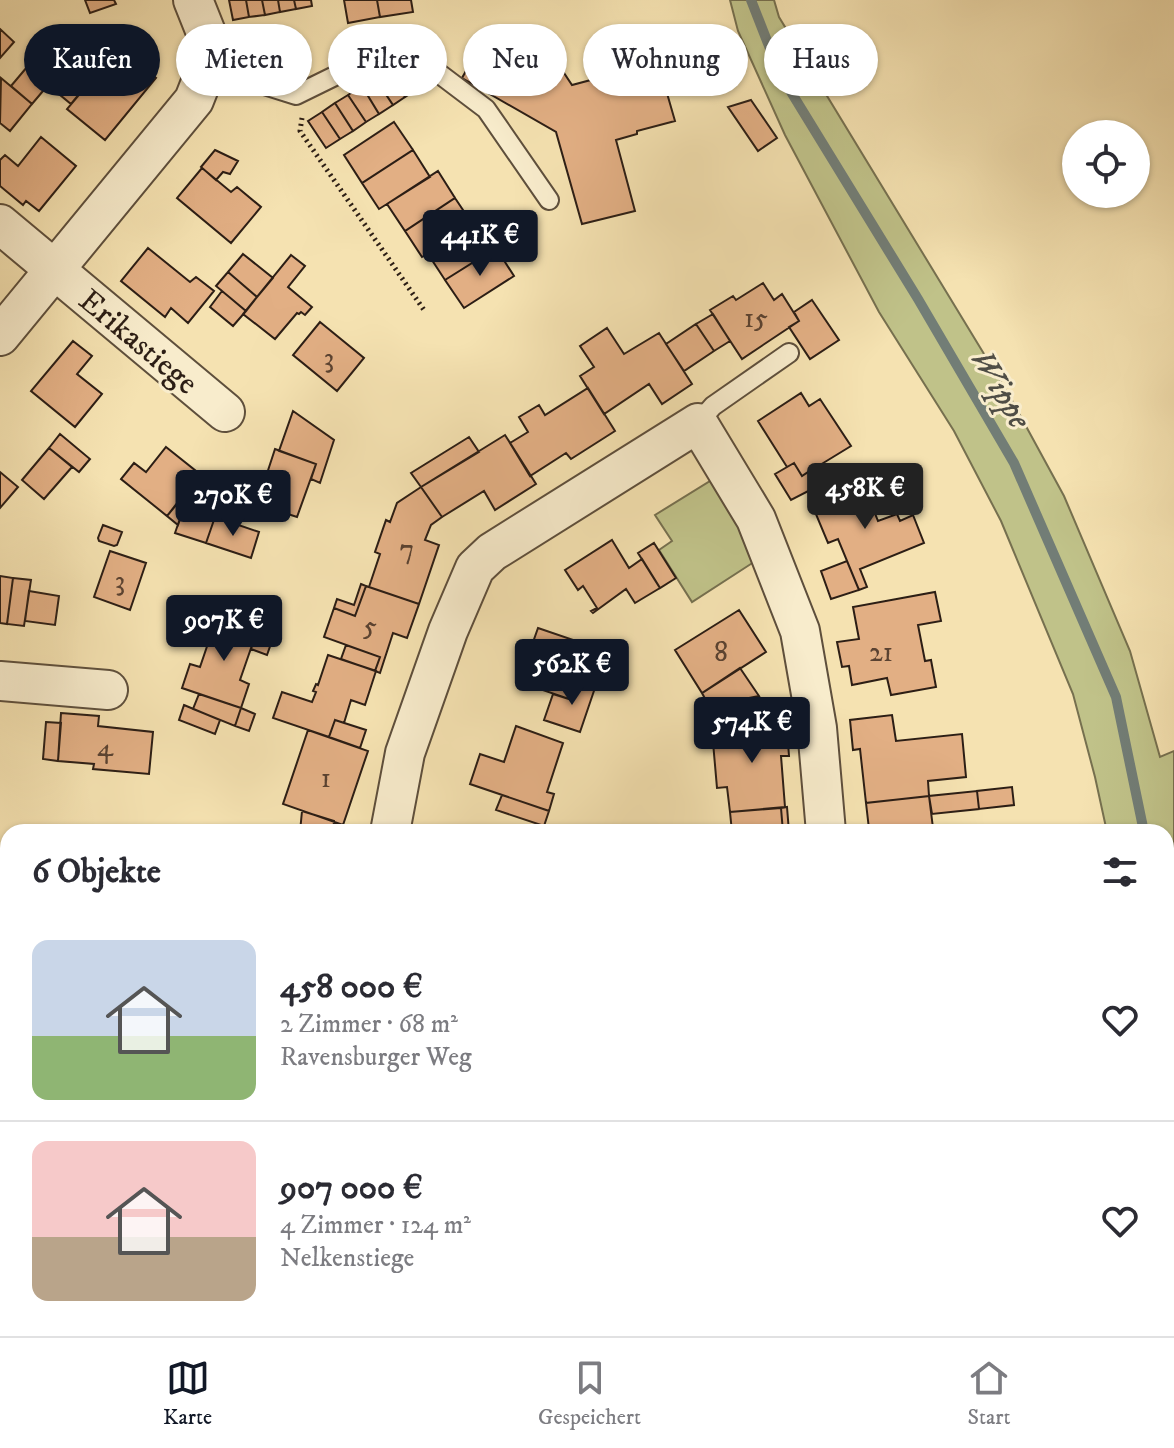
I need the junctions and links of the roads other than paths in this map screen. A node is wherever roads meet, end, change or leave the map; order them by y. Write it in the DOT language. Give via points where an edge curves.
graph roads {
  1 [pos="193,0"];
  2 [pos="203,24"];
  3 [pos="312,87"];
  4 [pos="196,96"];
  5 [pos="549,200"];
  6 [pos="0,224"];
  7 [pos="54,270"];
  8 [pos="0,336"];
  9 [pos="789,353"];
  10 [pos="225,412"];
  11 [pos="698,423"];
  12 [pos="0,681"];
  13 [pos="108,690"];
  14 [pos="392,824"];
  15 [pos="825,824"];
  1 -- 2 [label="street"];
  3 -- 5 [label="lane" via="400,44 486,109"];
  4 -- 7 [label="street"];
  6 -- 7 [label="street, Erikastiege"];
  7 -- 8 [label="street"];
  7 -- 10 [label="street, Erikastiege"];
  9 -- 11 [label="lane" via="713,406"];
  11 -- 14 [label="street" via="492,552 475,568 405,753"];
  11 -- 15 [label="street" via="756,519 800,631 817,728"];
  12 -- 13 [label="street"];
}
